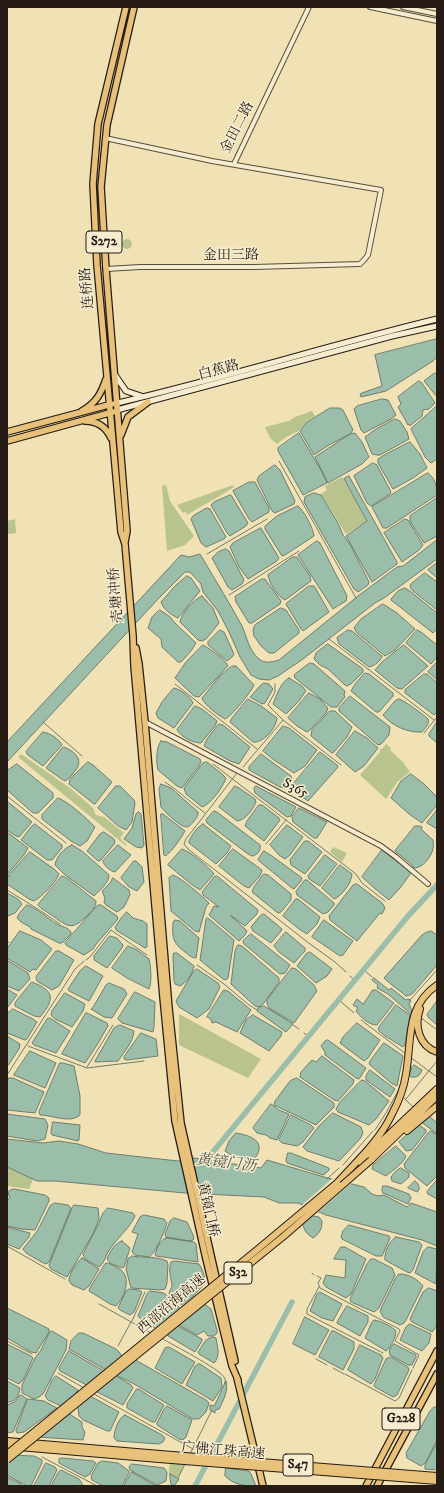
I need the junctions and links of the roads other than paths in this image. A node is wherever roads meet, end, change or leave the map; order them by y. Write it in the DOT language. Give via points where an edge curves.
graph roads {
  1 [pos="126,7"];
  2 [pos="134,7"];
  3 [pos="309,7"];
  4 [pos="370,7"];
  5 [pos="404,7"];
  6 [pos="393,9"];
  7 [pos="437,14"];
  8 [pos="437,21"];
  9 [pos="98,136"];
  10 [pos="105,138"];
  11 [pos="234,164"];
  12 [pos="106,269"];
  13 [pos="437,319"];
  14 [pos="437,326"];
  15 [pos="106,367"];
  16 [pos="114,370"];
  17 [pos="107,377"];
  18 [pos="146,396"];
  19 [pos="148,402"];
  20 [pos="117,403"];
  21 [pos="110,405"];
  22 [pos="117,410"];
  23 [pos="110,413"];
  24 [pos="77,415"];
  25 [pos="63,418"];
  26 [pos="79,421"];
  27 [pos="65,425"];
  28 [pos="7,432"];
  29 [pos="112,440"];
  30 [pos="7,441"];
  31 [pos="120,441"];
  32 [pos="121,449"];
  33 [pos="113,450"];
  34 [pos="125,548"];
  35 [pos="133,636"];
  36 [pos="146,722"];
  37 [pos="138,723"];
  38 [pos="428,884"];
  39 [pos="158,913"];
  40 [pos="437,985"];
  41 [pos="437,990"];
  42 [pos="437,1052"];
  43 [pos="437,1089"];
  44 [pos="437,1096"];
  45 [pos="437,1106"];
  46 [pos="371,1160"];
  47 [pos="337,1183"];
  48 [pos="437,1351"];
  49 [pos="437,1374"];
  50 [pos="7,1441"];
  51 [pos="7,1446"];
  52 [pos="7,1454"];
  53 [pos="160,1456"];
  54 [pos="7,1460"];
  55 [pos="437,1476"];
  56 [pos="437,1481"];
  57 [pos="263,1486"];
  58 [pos="366,1486"];
  59 [pos="377,1486"];
  1 -- 9 [label="main road, 连桥路 / S272" via="98,124"];
  2 -- 10 [label="main road, 连桥路 / S272"];
  3 -- 11 [label="street, 金田二路"];
  4 -- 6 [label="street"];
  5 -- 7 [label="street"];
  6 -- 8 [label="street"];
  9 -- 10 [label="main road"];
  9 -- 15 [label="main road, 连桥路 / S272" via="93,184 94,215"];
  10 -- 11 [label="street, 金田二路"];
  10 -- 12 [label="main road, 连桥路 / S272" via="101,187"];
  11 -- 12 [label="street, 金田三路" via="381,190 368,255 363,262 254,267"];
  12 -- 16 [label="main road, 连桥路 / S272"];
  13 -- 18 [label="main road, 白蕉路"];
  14 -- 19 [label="main road, 白蕉路"];
  15 -- 16 [label="main road"];
  15 -- 17 [label="main road, 连桥路 / S272"];
  16 -- 18 [label="main road" via="126,391"];
  16 -- 20 [label="main road, 连桥路 / S272"];
  17 -- 21 [label="main road, 连桥路 / S272"];
  17 -- 24 [label="main road" via="98,398"];
  18 -- 20 [label="main road, 白蕉路"];
  19 -- 22 [label="main road, 白蕉路"];
  19 -- 31 [label="main road" via="128,418"];
  20 -- 21 [label="main road"];
  20 -- 22 [label="main road, 连桥路 / S272"];
  21 -- 23 [label="main road, 连桥路 / S272"];
  21 -- 24 [label="main road"];
  22 -- 23 [label="main road, 白蕉路"];
  22 -- 31 [label="main road, 连桥路"];
  23 -- 26 [label="main road, 白蕉路"];
  23 -- 29 [label="main road, 连桥路"];
  24 -- 25 [label="main road"];
  25 -- 27 [label="main road"];
  25 -- 28 [label="main road"];
  26 -- 27 [label="main road, 白蕉路"];
  26 -- 29 [label="main road" via="97,423 107,430"];
  27 -- 30 [label="main road, 白蕉路"];
  29 -- 33 [label="main road, 连桥路"];
  31 -- 32 [label="main road, 连桥路"];
  32 -- 33 [label="main road"];
  32 -- 34 [label="main road, 连桥路" via="127,531"];
  33 -- 34 [label="main road, 连桥路" via="121,532"];
  34 -- 35 [label="main road, 壳塘冲桥"];
  35 -- 36 [label="main road"];
  35 -- 37 [label="main road"];
  36 -- 37 [label="main road"];
  36 -- 38 [label="street, S365" via="381,846"];
  36 -- 39 [label="main road"];
  37 -- 39 [label="main road"];
  39 -- 57 [label="main road, 黄镜门桥" via="175,1095 209,1258"];
  40 -- 47 [label="highway" via="420,1001 413,1017 406,1075 392,1115 374,1142"];
  41 -- 42 [label="highway" via="421,1007 417,1025 422,1041"];
  43 -- 47 [label="highway, 西部沿海高速 / S32"];
  44 -- 46 [label="highway, 西部沿海高速 / S32"];
  45 -- 46 [label="highway"];
  46 -- 54 [label="highway, 西部沿海高速 / S32, bridge" via="284,1236"];
  47 -- 52 [label="highway, 西部沿海高速 / S32, bridge"];
  48 -- 58 [label="main road, G228"];
  49 -- 59 [label="main road, G228"];
  50 -- 53 [label="highway, 广佛江珠高速 / S47"];
  51 -- 53 [label="highway, 广佛江珠高速 / S47"];
  53 -- 55 [label="highway, 广佛江珠高速 / S47, bridge"];
  53 -- 56 [label="highway, 广佛江珠高速 / S47, bridge"];
}
